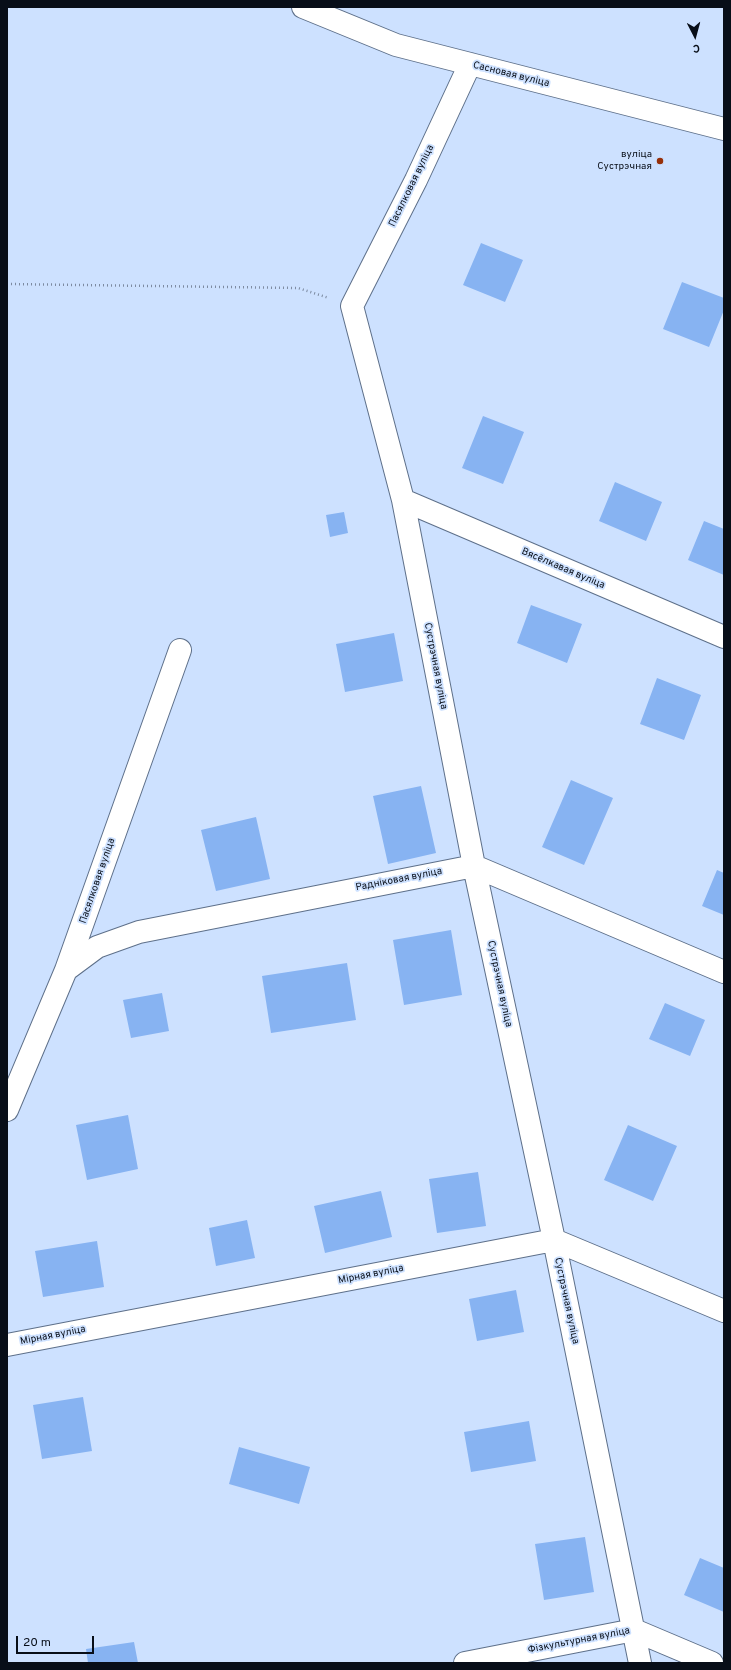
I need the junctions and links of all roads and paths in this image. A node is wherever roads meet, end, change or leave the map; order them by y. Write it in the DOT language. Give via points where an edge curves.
graph roads {
  1 [pos="303,7"];
  2 [pos="470,64"];
  3 [pos="724,129"];
  4 [pos="7,284"];
  5 [pos="352,306"];
  6 [pos="403,500"];
  7 [pos="724,637"];
  8 [pos="180,650"];
  9 [pos="474,866"];
  10 [pos="66,970"];
  11 [pos="724,972"];
  12 [pos="7,1110"];
  13 [pos="554,1240"];
  14 [pos="724,1311"];
  15 [pos="7,1345"];
  16 [pos="634,1630"];
  17 [pos="465,1663"];
  18 [pos="640,1663"];
  19 [pos="712,1663"];
  1 -- 2 [label="street, Сасновая вуліца" via="396,45"];
  2 -- 3 [label="street, Сасновая вуліца"];
  2 -- 5 [label="street, Пасялковая вуліца" via="416,180"];
  4 -- 5 [label="path" via="298,288"];
  5 -- 6 [label="street, Сустрэчная вуліца"];
  6 -- 7 [label="street, Вясёлкавая вуліца"];
  6 -- 9 [label="street, Сустрэчная вуліца"];
  8 -- 10 [label="street, Пасялковая вуліца"];
  9 -- 10 [label="street, Радніковая вуліца" via="139,932 97,948"];
  9 -- 11 [label="street"];
  9 -- 13 [label="street, Сустрэчная вуліца"];
  10 -- 12 [label="street, Пасялковая вуліца"];
  13 -- 14 [label="street"];
  13 -- 15 [label="street, Мірная вуліца"];
  13 -- 16 [label="street, Сустрэчная вуліца"];
  16 -- 17 [label="street, Фізкультурная вуліца"];
  16 -- 18 [label="street, Сустрэчная вуліца"];
  16 -- 19 [label="street, Фізкультурная вуліца"];
}
